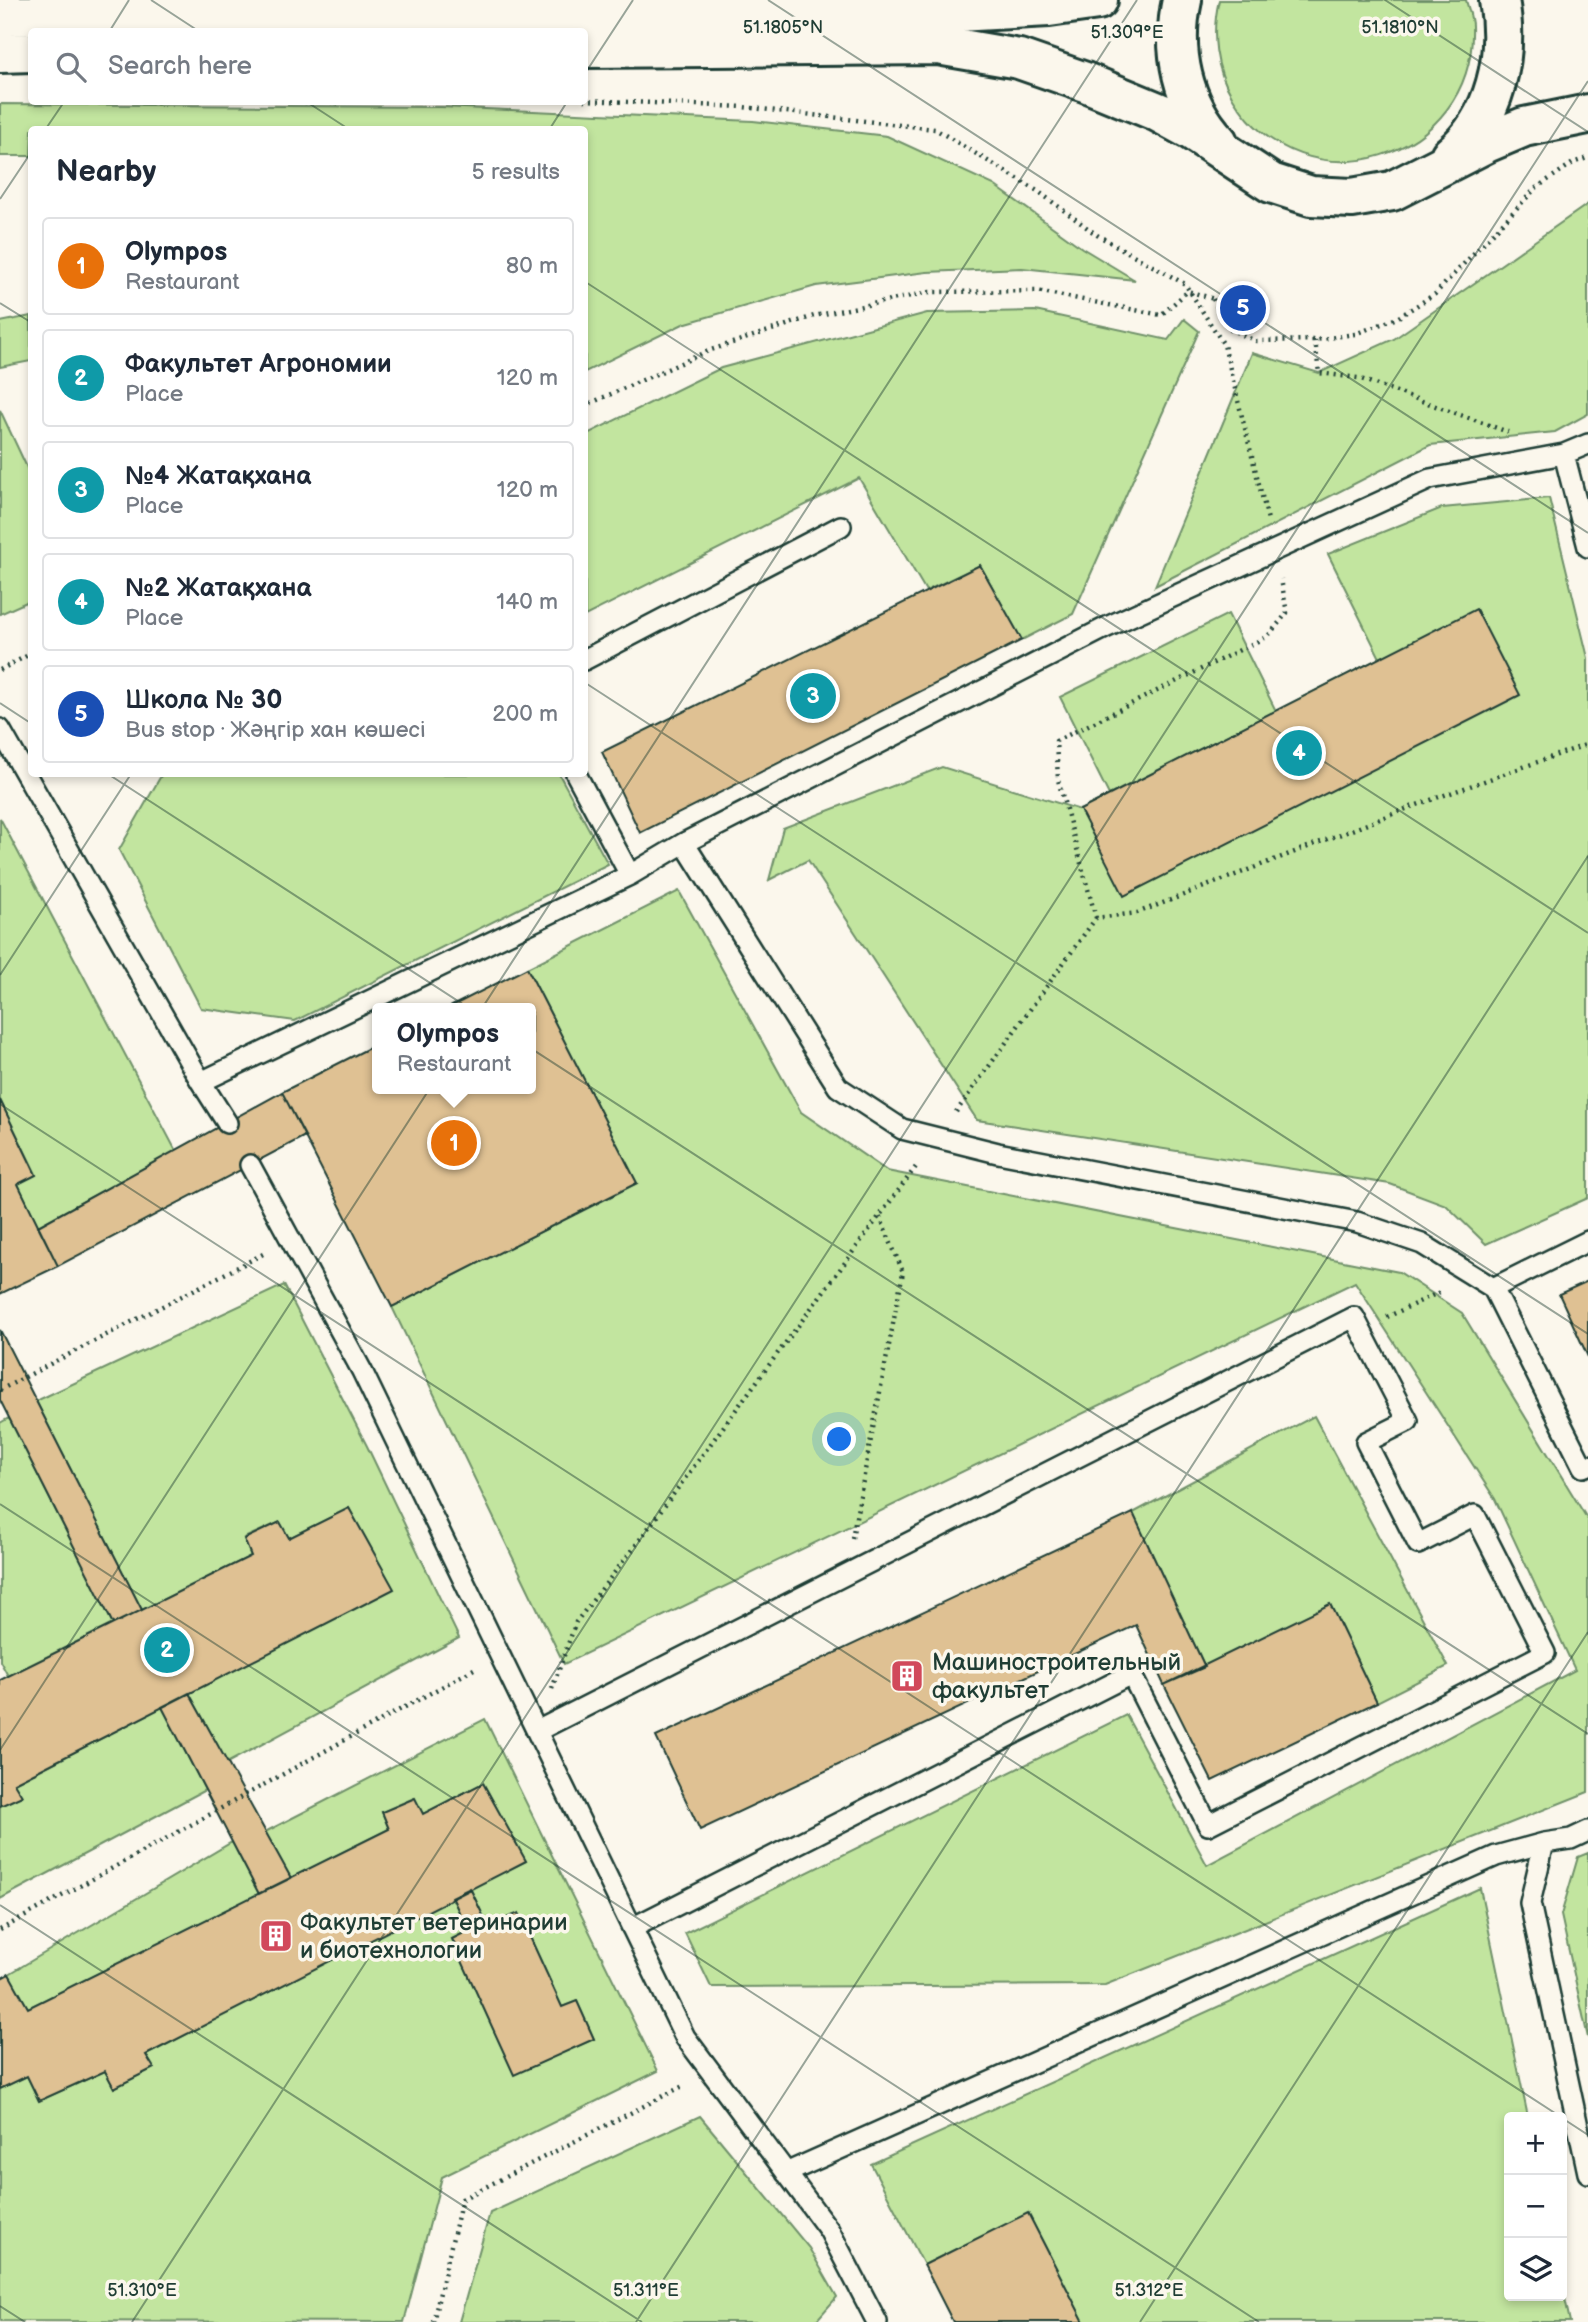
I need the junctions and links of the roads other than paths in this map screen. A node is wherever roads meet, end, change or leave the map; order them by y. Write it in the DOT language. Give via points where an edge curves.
graph roads {
  1 [pos="1098,0"];
  2 [pos="1182,0"];
  3 [pos="1499,0"];
  4 [pos="0,16"];
  5 [pos="588,48"];
  6 [pos="28,52"];
  7 [pos="0,53"];
  8 [pos="1588,114"];
  9 [pos="1236,162"];
  10 [pos="1429,172"];
  11 [pos="1588,444"];
  12 [pos="1564,454"];
  13 [pos="841,526"];
  14 [pos="1588,547"];
  15 [pos="588,658"];
  16 [pos="0,729"];
  17 [pos="578,777"];
  18 [pos="684,843"];
  19 [pos="630,875"];
  20 [pos="201,1082"];
  21 [pos="227,1123"];
  22 [pos="250,1165"];
  23 [pos="1588,1241"];
  24 [pos="1493,1288"];
  25 [pos="1586,1469"];
  26 [pos="537,1731"];
  27 [pos="1588,1831"];
  28 [pos="1544,1843"];
  29 [pos="632,1928"];
  30 [pos="786,2173"];
  31 [pos="1588,2173"];
  32 [pos="877,2322"];
  1 -- 4 [label="main road" via="939,13"];
  2 -- 9 [label="main road" via="1177,21 1178,61 1189,99 1209,133"];
  3 -- 10 [label="main road" via="1502,58 1494,92 1457,151"];
  5 -- 9 [label="main road" via="938,45 1019,59 1158,112"];
  6 -- 7 [label="main road"];
  8 -- 10 [label="main road" via="1524,127"];
  9 -- 10 [label="main road" via="1271,184 1311,196 1352,198 1392,191"];
  11 -- 12 [label="lane"];
  12 -- 14 [label="lane"];
  12 -- 18 [label="lane" via="1430,480 1107,627"];
  13 -- 15 [label="lane"];
  16 -- 20 [label="lane"];
  17 -- 19 [label="lane"];
  18 -- 19 [label="lane"];
  18 -- 24 [label="lane" via="838,1087 902,1129 998,1153 1357,1222 1422,1244"];
  19 -- 20 [label="lane"];
  20 -- 21 [label="lane"];
  22 -- 26 [label="lane" via="362,1371"];
  23 -- 24 [label="lane"];
  24 -- 25 [label="lane"];
  26 -- 29 [label="lane"];
  26 -- 29 [label="lane" via="1354,1317 1408,1421 1366,1442 1418,1544 1475,1515 1545,1653 1209,1825 1131,1674"];
  27 -- 28 [label="lane"];
  28 -- 30 [label="lane" via="1496,1856"];
  28 -- 31 [label="lane" via="1530,1903"];
  29 -- 30 [label="lane" via="685,2037"];
  30 -- 32 [label="lane" via="829,2230"];
}
